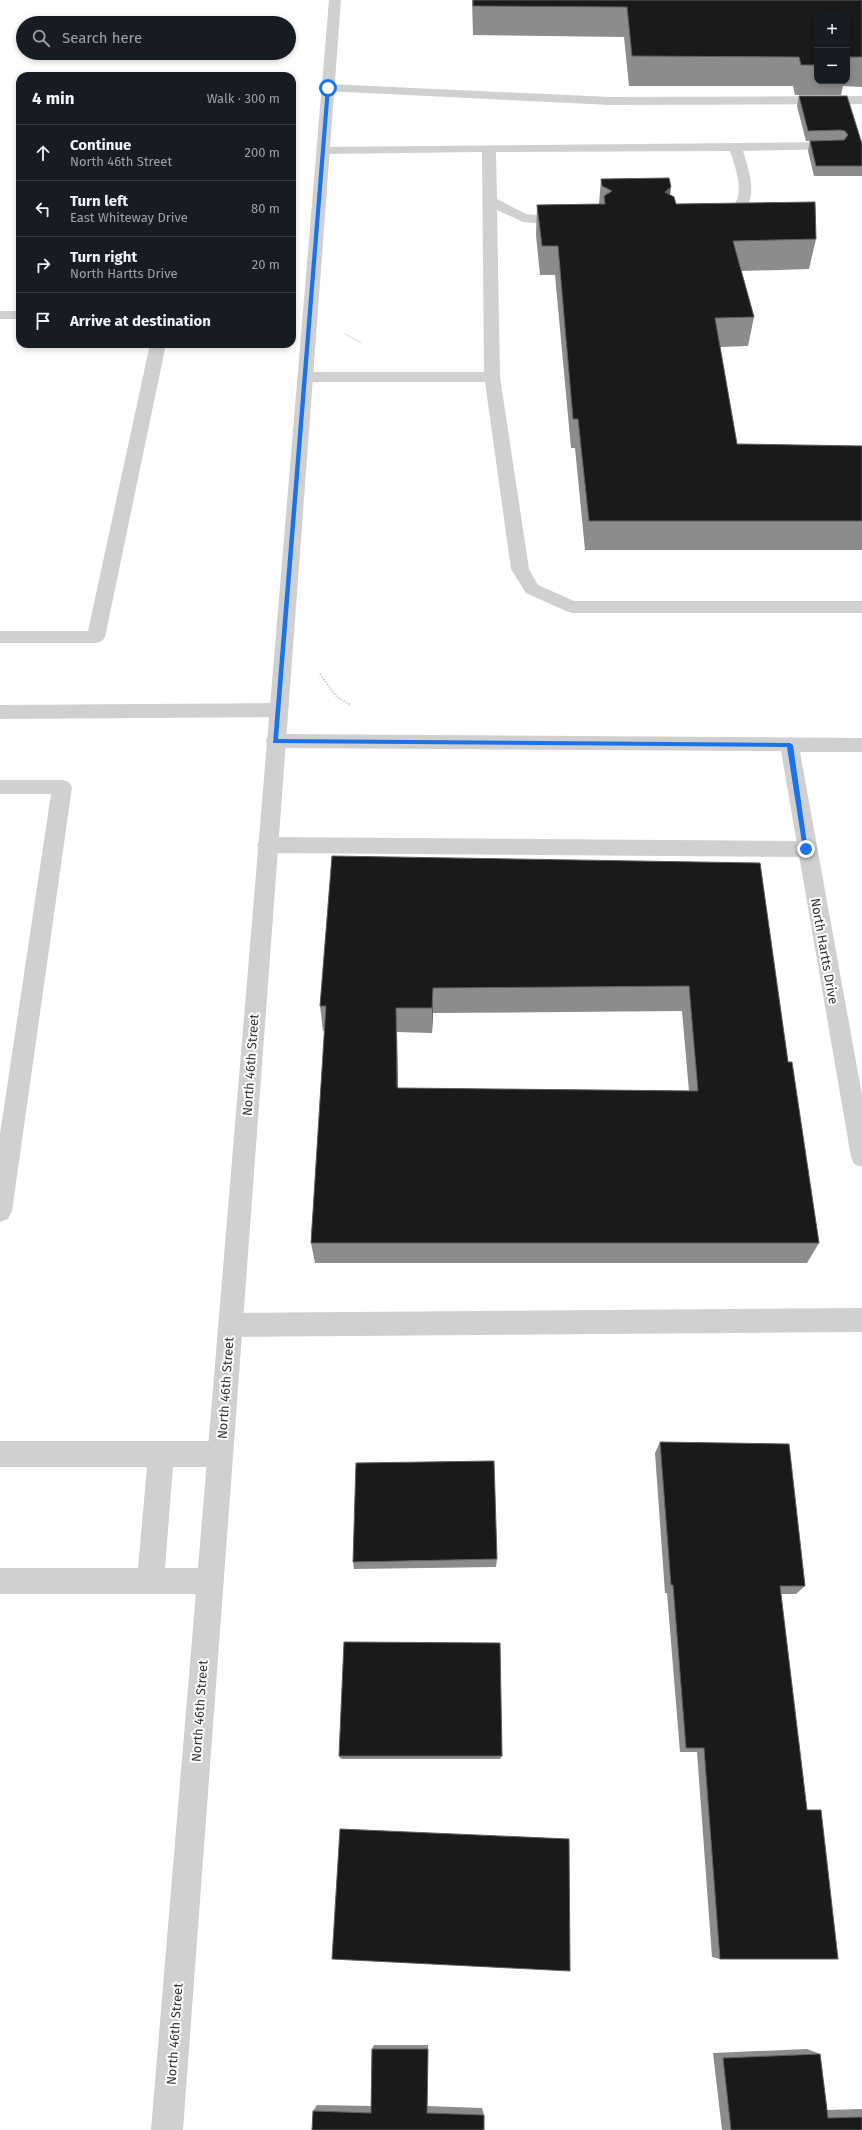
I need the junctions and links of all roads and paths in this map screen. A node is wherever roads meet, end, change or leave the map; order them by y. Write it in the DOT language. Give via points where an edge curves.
graph roads {
  1 [pos="335,0"];
  2 [pos="328,88"];
  3 [pos="862,100"];
  4 [pos="837,146"];
  5 [pos="735,147"];
  6 [pos="489,148"];
  7 [pos="323,150"];
  8 [pos="490,200"];
  9 [pos="705,220"];
  10 [pos="577,221"];
  11 [pos="0,315"];
  12 [pos="16,315"];
  13 [pos="157,348"];
  14 [pos="305,377"];
  15 [pos="492,377"];
  16 [pos="862,607"];
  17 [pos="0,637"];
  18 [pos="319,672"];
  19 [pos="355,708"];
  20 [pos="278,710"];
  21 [pos="0,712"];
  22 [pos="275,741"];
  23 [pos="790,745"];
  24 [pos="862,745"];
  25 [pos="0,788"];
  26 [pos="267,845"];
  27 [pos="806,849"];
  28 [pos="862,1157"];
  29 [pos="0,1211"];
  30 [pos="862,1320"];
  31 [pos="230,1325"];
  32 [pos="0,1454"];
  33 [pos="161,1454"];
  34 [pos="219,1454"];
  35 [pos="0,1581"];
  36 [pos="150,1581"];
  37 [pos="210,1581"];
  38 [pos="166,2130"];
  1 -- 2 [label="street, North 46th Street"];
  2 -- 3 [label="street" via="610,101"];
  2 -- 7 [label="street, North 46th Street"];
  4 -- 5 [label="street"];
  5 -- 6 [label="street"];
  5 -- 9 [label="street" via="745,176 745,197 736,212 717,219"];
  6 -- 7 [label="street"];
  6 -- 8 [label="street"];
  7 -- 14 [label="street, North 46th Street"];
  8 -- 10 [label="street" via="523,218"];
  8 -- 15 [label="street"];
  11 -- 12 [label="street"];
  13 -- 17 [label="street" via="96,637"];
  14 -- 15 [label="street"];
  14 -- 20 [label="street, North 46th Street"];
  15 -- 16 [label="street" via="520,569 532,589 572,607"];
  18 -- 19 [label="path" via="336,696"];
  20 -- 21 [label="street"];
  20 -- 22 [label="street, North 46th Street"];
  22 -- 23 [label="street"];
  22 -- 26 [label="street, North 46th Street"];
  23 -- 24 [label="street"];
  23 -- 27 [label="street, North Hartts Drive"];
  25 -- 29 [label="street" via="62,787"];
  26 -- 27 [label="street"];
  26 -- 31 [label="street, North 46th Street"];
  27 -- 28 [label="street, North Hartts Drive"];
  30 -- 31 [label="street"];
  31 -- 34 [label="street, North 46th Street"];
  32 -- 33 [label="street"];
  33 -- 34 [label="street"];
  33 -- 36 [label="street"];
  34 -- 37 [label="street, North 46th Street"];
  35 -- 36 [label="street"];
  36 -- 37 [label="street"];
  37 -- 38 [label="street, North 46th Street"];
}
